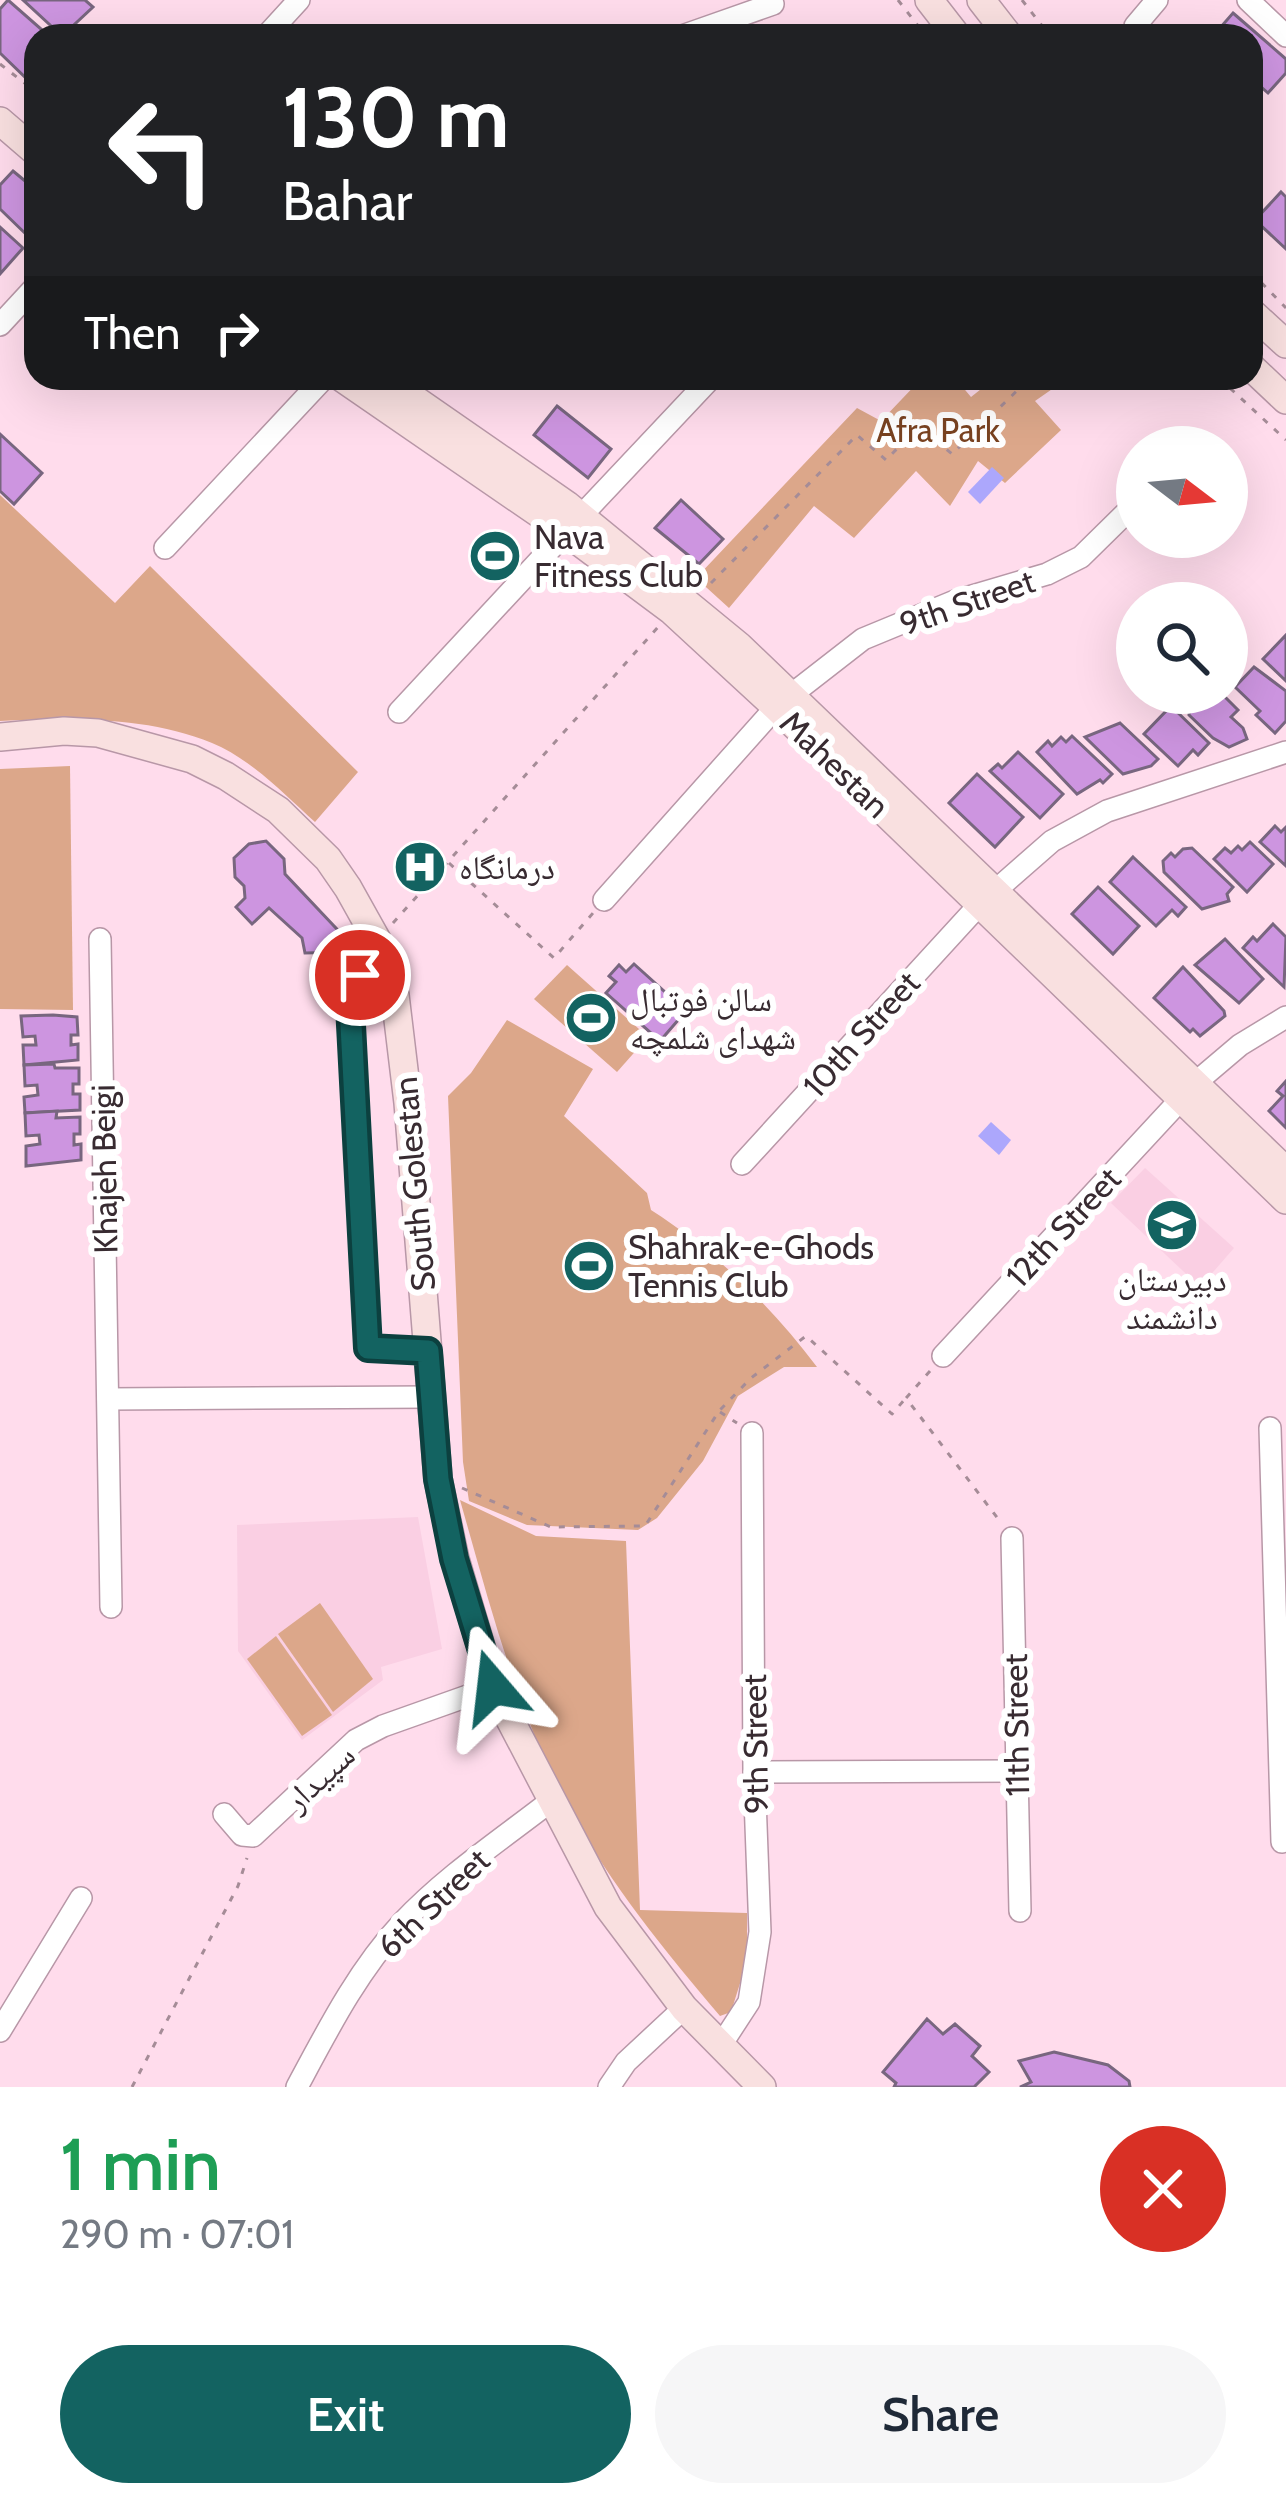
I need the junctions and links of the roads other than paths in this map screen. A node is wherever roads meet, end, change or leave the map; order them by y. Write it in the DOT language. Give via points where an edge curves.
graph roads {
  1 [pos="299,0"];
  2 [pos="929,0"];
  3 [pos="981,0"];
  4 [pos="1157,0"];
  5 [pos="1248,0"];
  6 [pos="773,4"];
  7 [pos="277,24"];
  8 [pos="716,24"];
  9 [pos="948,24"];
  10 [pos="1000,24"];
  11 [pos="1137,24"];
  12 [pos="1286,36"];
  13 [pos="0,99"];
  14 [pos="24,118"];
  15 [pos="0,121"];
  16 [pos="24,142"];
  17 [pos="24,299"];
  18 [pos="1263,322"];
  19 [pos="0,325"];
  20 [pos="1286,344"];
  21 [pos="1263,378"];
  22 [pos="313,390"];
  23 [pos="361,390"];
  24 [pos="400,390"];
  25 [pos="700,390"];
  26 [pos="1286,400"];
  27 [pos="1116,523"];
  28 [pos="573,524"];
  29 [pos="165,548"];
  30 [pos="783,701"];
  31 [pos="399,712"];
  32 [pos="0,737"];
  33 [pos="1286,752"];
  34 [pos="987,898"];
  35 [pos="604,900"];
  36 [pos="100,939"];
  37 [pos="360,975"];
  38 [pos="1286,1017"];
  39 [pos="1188,1091"];
  40 [pos="742,1163"];
  41 [pos="1286,1171"];
  42 [pos="1286,1200"];
  43 [pos="428,1351"];
  44 [pos="944,1356"];
  45 [pos="431,1396"];
  46 [pos="108,1399"];
  47 [pos="1270,1428"];
  48 [pos="752,1433"];
  49 [pos="1012,1538"];
  50 [pos="111,1607"];
  51 [pos="493,1687"];
  52 [pos="1282,1701"];
  53 [pos="1017,1771"];
  54 [pos="754,1772"];
  55 [pos="552,1800"];
  56 [pos="224,1814"];
  57 [pos="1282,1842"];
  58 [pos="81,1898"];
  59 [pos="1020,1911"];
  60 [pos="684,2008"];
  61 [pos="0,2031"];
  62 [pos="721,2045"];
  63 [pos="297,2087"];
  64 [pos="609,2087"];
  65 [pos="763,2087"];
  1 -- 7 [label="street"];
  2 -- 9 [label="street"];
  3 -- 10 [label="street"];
  4 -- 11 [label="street"];
  5 -- 12 [label="street"];
  6 -- 8 [label="street"];
  13 -- 14 [label="street"];
  15 -- 16 [label="street"];
  17 -- 19 [label="street"];
  18 -- 20 [label="street"];
  21 -- 26 [label="street"];
  22 -- 29 [label="street"];
  23 -- 28 [label="street, Mahestan"];
  24 -- 28 [label="street"];
  25 -- 28 [label="street"];
  27 -- 30 [label="street, 9th Street" via="1081,557 1047,574 862,639"];
  28 -- 30 [label="street, Mahestan"];
  28 -- 30 [label="street" via="739,646"];
  28 -- 31 [label="street"];
  30 -- 34 [label="street, Mahestan"];
  30 -- 35 [label="street, 9th Street"];
  32 -- 43 [label="street, South Golestan" via="98,733 160,748 278,810 328,859 377,940 395,995"];
  33 -- 34 [label="street" via="1107,812 1052,841"];
  34 -- 39 [label="street, Mahestan"];
  34 -- 40 [label="street, 10th Street"];
  36 -- 46 [label="street, Khajeh Beigi"];
  37 -- 43 [label="street" via="350,1006 368,1348"];
  38 -- 39 [label="street, 12th Street"];
  39 -- 41 [label="street"];
  39 -- 42 [label="street, Mahestan"];
  39 -- 44 [label="street, 12th Street"];
  43 -- 45 [label="street, South Golestan"];
  45 -- 46 [label="street"];
  45 -- 51 [label="street, South Golestan" via="454,1559"];
  46 -- 50 [label="street, Khajeh Beigi"];
  47 -- 52 [label="street"];
  48 -- 54 [label="street, 9th Street"];
  49 -- 53 [label="street, 11th Street"];
  51 -- 55 [label="street, South Golestan"];
  51 -- 56 [label="street, سپیدار" via="356,1740 253,1836"];
  52 -- 57 [label="street"];
  53 -- 54 [label="street"];
  53 -- 59 [label="street, 11th Street"];
  54 -- 62 [label="street, 9th Street" via="760,1932 749,2002"];
  55 -- 60 [label="street, South Golestan" via="608,1906"];
  55 -- 63 [label="street, 6th Street" via="400,1924"];
  58 -- 61 [label="street"];
  60 -- 62 [label="street, South Golestan"];
  60 -- 64 [label="street"];
  62 -- 65 [label="street, South Golestan"];
}
